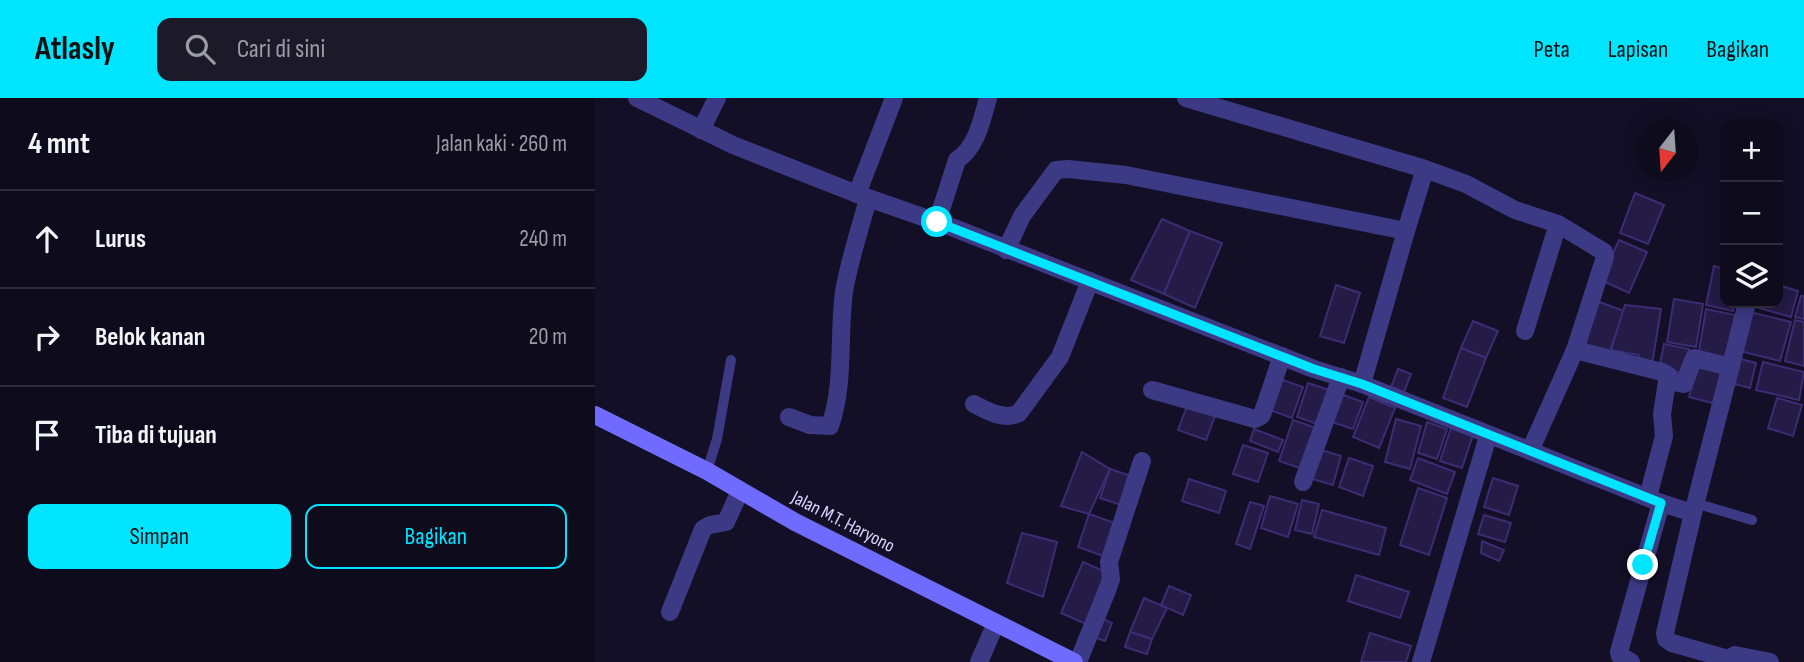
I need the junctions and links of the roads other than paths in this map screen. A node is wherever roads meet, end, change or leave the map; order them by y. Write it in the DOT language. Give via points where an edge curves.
graph roads {
  1 [pos="637,98"];
  2 [pos="717,98"];
  3 [pos="894,98"];
  4 [pos="988,98"];
  5 [pos="1186,98"];
  6 [pos="701,130"];
  7 [pos="1425,169"];
  8 [pos="862,197"];
  9 [pos="937,222"];
  10 [pos="1558,224"];
  11 [pos="1406,231"];
  12 [pos="1006,250"];
  13 [pos="1090,281"];
  14 [pos="1746,308"];
  15 [pos="1525,331"];
  16 [pos="1575,350"];
  17 [pos="1282,356"];
  18 [pos="731,360"];
  19 [pos="1731,367"];
  20 [pos="1341,377"];
  21 [pos="1668,381"];
  22 [pos="1362,384"];
  23 [pos="1151,390"];
  24 [pos="974,404"];
  25 [pos="595,415"];
  26 [pos="789,417"];
  27 [pos="1488,436"];
  28 [pos="1530,451"];
  29 [pos="1142,461"];
  30 [pos="707,471"];
  31 [pos="1303,482"];
  32 [pos="740,491"];
  33 [pos="1654,500"];
  34 [pos="1694,508"];
  35 [pos="1752,520"];
  36 [pos="670,612"];
  37 [pos="996,623"];
  38 [pos="1727,661"];
  39 [pos="979,662"];
  40 [pos="1076,662"];
  41 [pos="1421,662"];
  42 [pos="1631,662"];
  43 [pos="1770,662"];
  1 -- 6 [label="street"];
  2 -- 6 [label="street"];
  3 -- 8 [label="street"];
  4 -- 9 [label="street" via="973,143 957,160"];
  5 -- 7 [label="street"];
  6 -- 8 [label="street"];
  7 -- 10 [label="street"];
  7 -- 11 [label="street"];
  8 -- 9 [label="street"];
  8 -- 26 [label="street" via="844,292 835,411 830,426"];
  9 -- 12 [label="street"];
  10 -- 15 [label="street"];
  10 -- 16 [label="street" via="1604,252 1605,257"];
  11 -- 12 [label="street" via="1138,177 1068,169 1049,176"];
  11 -- 22 [label="street"];
  12 -- 13 [label="street"];
  13 -- 17 [label="street"];
  13 -- 24 [label="street" via="1060,357 1019,413 1005,416"];
  14 -- 19 [label="street"];
  16 -- 21 [label="street" via="1663,372"];
  16 -- 28 [label="street"];
  17 -- 20 [label="street"];
  17 -- 23 [label="street" via="1263,412 1255,419"];
  18 -- 30 [label="lane"];
  19 -- 21 [label="street" via="1695,358 1684,384"];
  19 -- 34 [label="street"];
  20 -- 22 [label="street"];
  20 -- 31 [label="street"];
  21 -- 33 [label="street"];
  22 -- 27 [label="street"];
  25 -- 30 [label="main road, Jalan M.T. Haryono"];
  27 -- 28 [label="street"];
  27 -- 41 [label="street"];
  28 -- 33 [label="street"];
  29 -- 40 [label="street" via="1109,562 1111,579"];
  30 -- 32 [label="main road, Jalan M.T. Haryono"];
  32 -- 36 [label="street" via="726,522 703,529"];
  32 -- 37 [label="main road, Jalan M.T. Haryono"];
  33 -- 34 [label="street"];
  33 -- 42 [label="street" via="1619,652"];
  34 -- 35 [label="lane"];
  34 -- 38 [label="street" via="1665,634 1672,643"];
  37 -- 39 [label="street"];
  37 -- 40 [label="main road, Jalan M.T. Haryono"];
  38 -- 43 [label="street" via="1735,655"];
}
